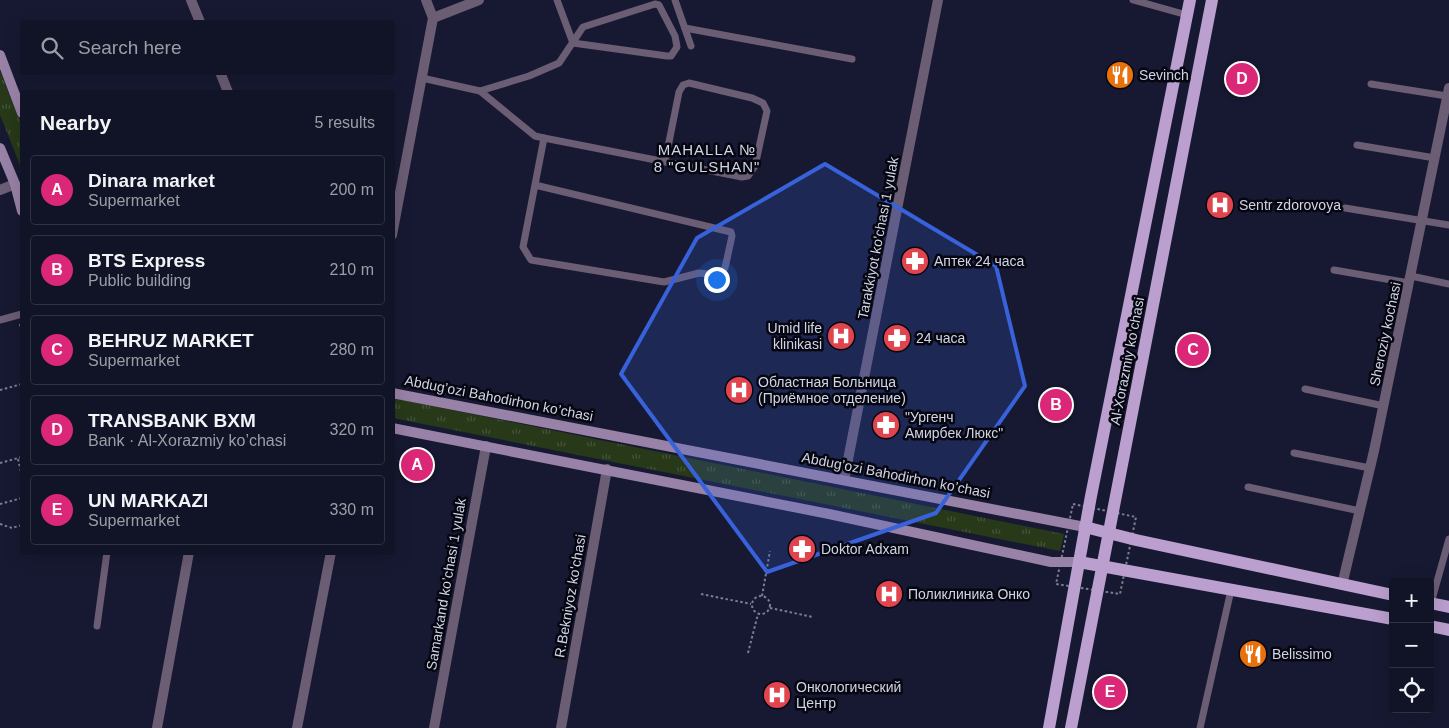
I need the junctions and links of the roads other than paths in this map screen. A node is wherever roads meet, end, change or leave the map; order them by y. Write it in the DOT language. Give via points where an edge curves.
graph roads {
  1 [pos="191,0"];
  2 [pos="426,0"];
  3 [pos="480,0"];
  4 [pos="557,0"];
  5 [pos="675,0"];
  6 [pos="938,0"];
  7 [pos="1133,0"];
  8 [pos="1190,0"];
  9 [pos="1212,0"];
  10 [pos="1187,15"];
  11 [pos="433,18"];
  12 [pos="199,20"];
  13 [pos="684,28"];
  14 [pos="573,42"];
  15 [pos="690,46"];
  16 [pos="0,55"];
  17 [pos="852,59"];
  18 [pos="221,75"];
  19 [pos="422,78"];
  20 [pos="1371,84"];
  21 [pos="227,90"];
  22 [pos="480,91"];
  23 [pos="1448,92"];
  24 [pos="20,108"];
  25 [pos="544,138"];
  26 [pos="1357,145"];
  27 [pos="0,148"];
  28 [pos="1435,158"];
  29 [pos="665,162"];
  30 [pos="15,184"];
  31 [pos="535,186"];
  32 [pos="0,190"];
  33 [pos="20,203"];
  34 [pos="1345,208"];
  35 [pos="395,219"];
  36 [pos="1423,219"];
  37 [pos="1449,225"];
  38 [pos="1334,270"];
  39 [pos="1410,279"];
  40 [pos="1449,284"];
  41 [pos="20,315"];
  42 [pos="0,320"];
  43 [pos="1306,389"];
  44 [pos="395,393"];
  45 [pos="1384,406"];
  46 [pos="395,429"];
  47 [pos="486,446"];
  48 [pos="1294,453"];
  49 [pos="1370,468"];
  50 [pos="607,470"];
  51 [pos="844,480"];
  52 [pos="1248,487"];
  53 [pos="1360,511"];
  54 [pos="1085,527"];
  55 [pos="1108,533"];
  56 [pos="1449,539"];
  57 [pos="107,555"];
  58 [pos="188,555"];
  59 [pos="330,555"];
  60 [pos="1079,562"];
  61 [pos="1102,565"];
  62 [pos="1342,585"];
  63 [pos="1231,590"];
  64 [pos="1434,592"];
  65 [pos="1389,594"];
  66 [pos="1434,604"];
  67 [pos="1449,607"];
  68 [pos="1389,619"];
  69 [pos="97,626"];
  70 [pos="1434,627"];
  71 [pos="1449,630"];
  72 [pos="1074,727"];
  73 [pos="157,728"];
  74 [pos="297,728"];
  75 [pos="434,728"];
  76 [pos="561,728"];
  77 [pos="1049,728"];
  78 [pos="1200,728"];
  1 -- 12 [label="street"];
  2 -- 11 [label="street"];
  3 -- 11 [label="street"];
  4 -- 14 [label="lane"];
  5 -- 13 [label="lane"];
  6 -- 51 [label="street, Tarakkiyot ko'chasi 1 yulak"];
  7 -- 10 [label="lane"];
  8 -- 10 [label="main road, Al-Xorazmiy ko’chasi"];
  9 -- 55 [label="main road, Al-Xorazmiy ko’chasi"];
  10 -- 54 [label="main road, Al-Xorazmiy ko’chasi"];
  11 -- 19 [label="street"];
  13 -- 15 [label="lane"];
  13 -- 17 [label="lane"];
  14 -- 14 [label="lane" via="667,56 671,56 677,47 666,16 655,4 583,27"];
  14 -- 22 [label="lane" via="559,63 530,76"];
  16 -- 24 [label="main road"];
  18 -- 21 [label="street"];
  19 -- 22 [label="lane"];
  19 -- 35 [label="street"];
  20 -- 23 [label="lane"];
  22 -- 25 [label="lane" via="527,131"];
  23 -- 28 [label="street, Sheroziy kochasi"];
  25 -- 29 [label="lane"];
  25 -- 31 [label="lane"];
  26 -- 28 [label="lane"];
  27 -- 30 [label="main road"];
  28 -- 36 [label="street, Sheroziy kochasi"];
  29 -- 29 [label="lane" via="683,85 689,83 763,103 767,111 755,166 748,176"];
  30 -- 32 [label="street"];
  30 -- 33 [label="main road"];
  31 -- 31 [label="lane" via="731,232 726,268 718,275 699,273 670,283 532,260 523,248"];
  34 -- 36 [label="lane"];
  36 -- 37 [label="lane"];
  36 -- 39 [label="street, Sheroziy kochasi"];
  38 -- 39 [label="lane"];
  39 -- 40 [label="lane"];
  39 -- 45 [label="street, Sheroziy kochasi"];
  41 -- 42 [label="lane"];
  43 -- 45 [label="lane"];
  44 -- 51 [label="main road, Abdug’ozi Bahodirhon ko’chasi"];
  45 -- 49 [label="street, Sheroziy kochasi"];
  46 -- 47 [label="main road"];
  47 -- 50 [label="main road"];
  47 -- 75 [label="street, Samarkand ko’chasi 1 yulak"];
  48 -- 49 [label="lane"];
  49 -- 53 [label="street, Sheroziy kochasi"];
  50 -- 60 [label="main road" via="1060,563"];
  50 -- 76 [label="street, R.Bekniyoz ko'chasi"];
  51 -- 54 [label="main road, Abdug’ozi Bahodirhon ko’chasi"];
  52 -- 53 [label="lane"];
  53 -- 62 [label="street, Sheroziy kochasi"];
  54 -- 55 [label="main road, Abdug’ozi Bahodirhon ko’chasi"];
  54 -- 60 [label="main road, Al-Xorazmiy ko’chasi"];
  55 -- 61 [label="main road, Al-Xorazmiy ko’chasi"];
  55 -- 62 [label="main road, Abdug’ozi Bahodirhon ko’chasi"];
  56 -- 64 [label="lane"];
  57 -- 69 [label="lane"];
  58 -- 73 [label="street"];
  59 -- 74 [label="street"];
  60 -- 61 [label="main road"];
  60 -- 77 [label="main road, Al-Xorazmiy ko’chasi"];
  61 -- 63 [label="main road"];
  61 -- 72 [label="main road, Al-Xorazmiy ko’chasi"];
  62 -- 65 [label="main road, Abdug’ozi Bahodirhon ko’chasi"];
  63 -- 68 [label="main road"];
  63 -- 78 [label="lane"];
  66 -- 67 [label="main road"];
  70 -- 71 [label="main road"];
}
